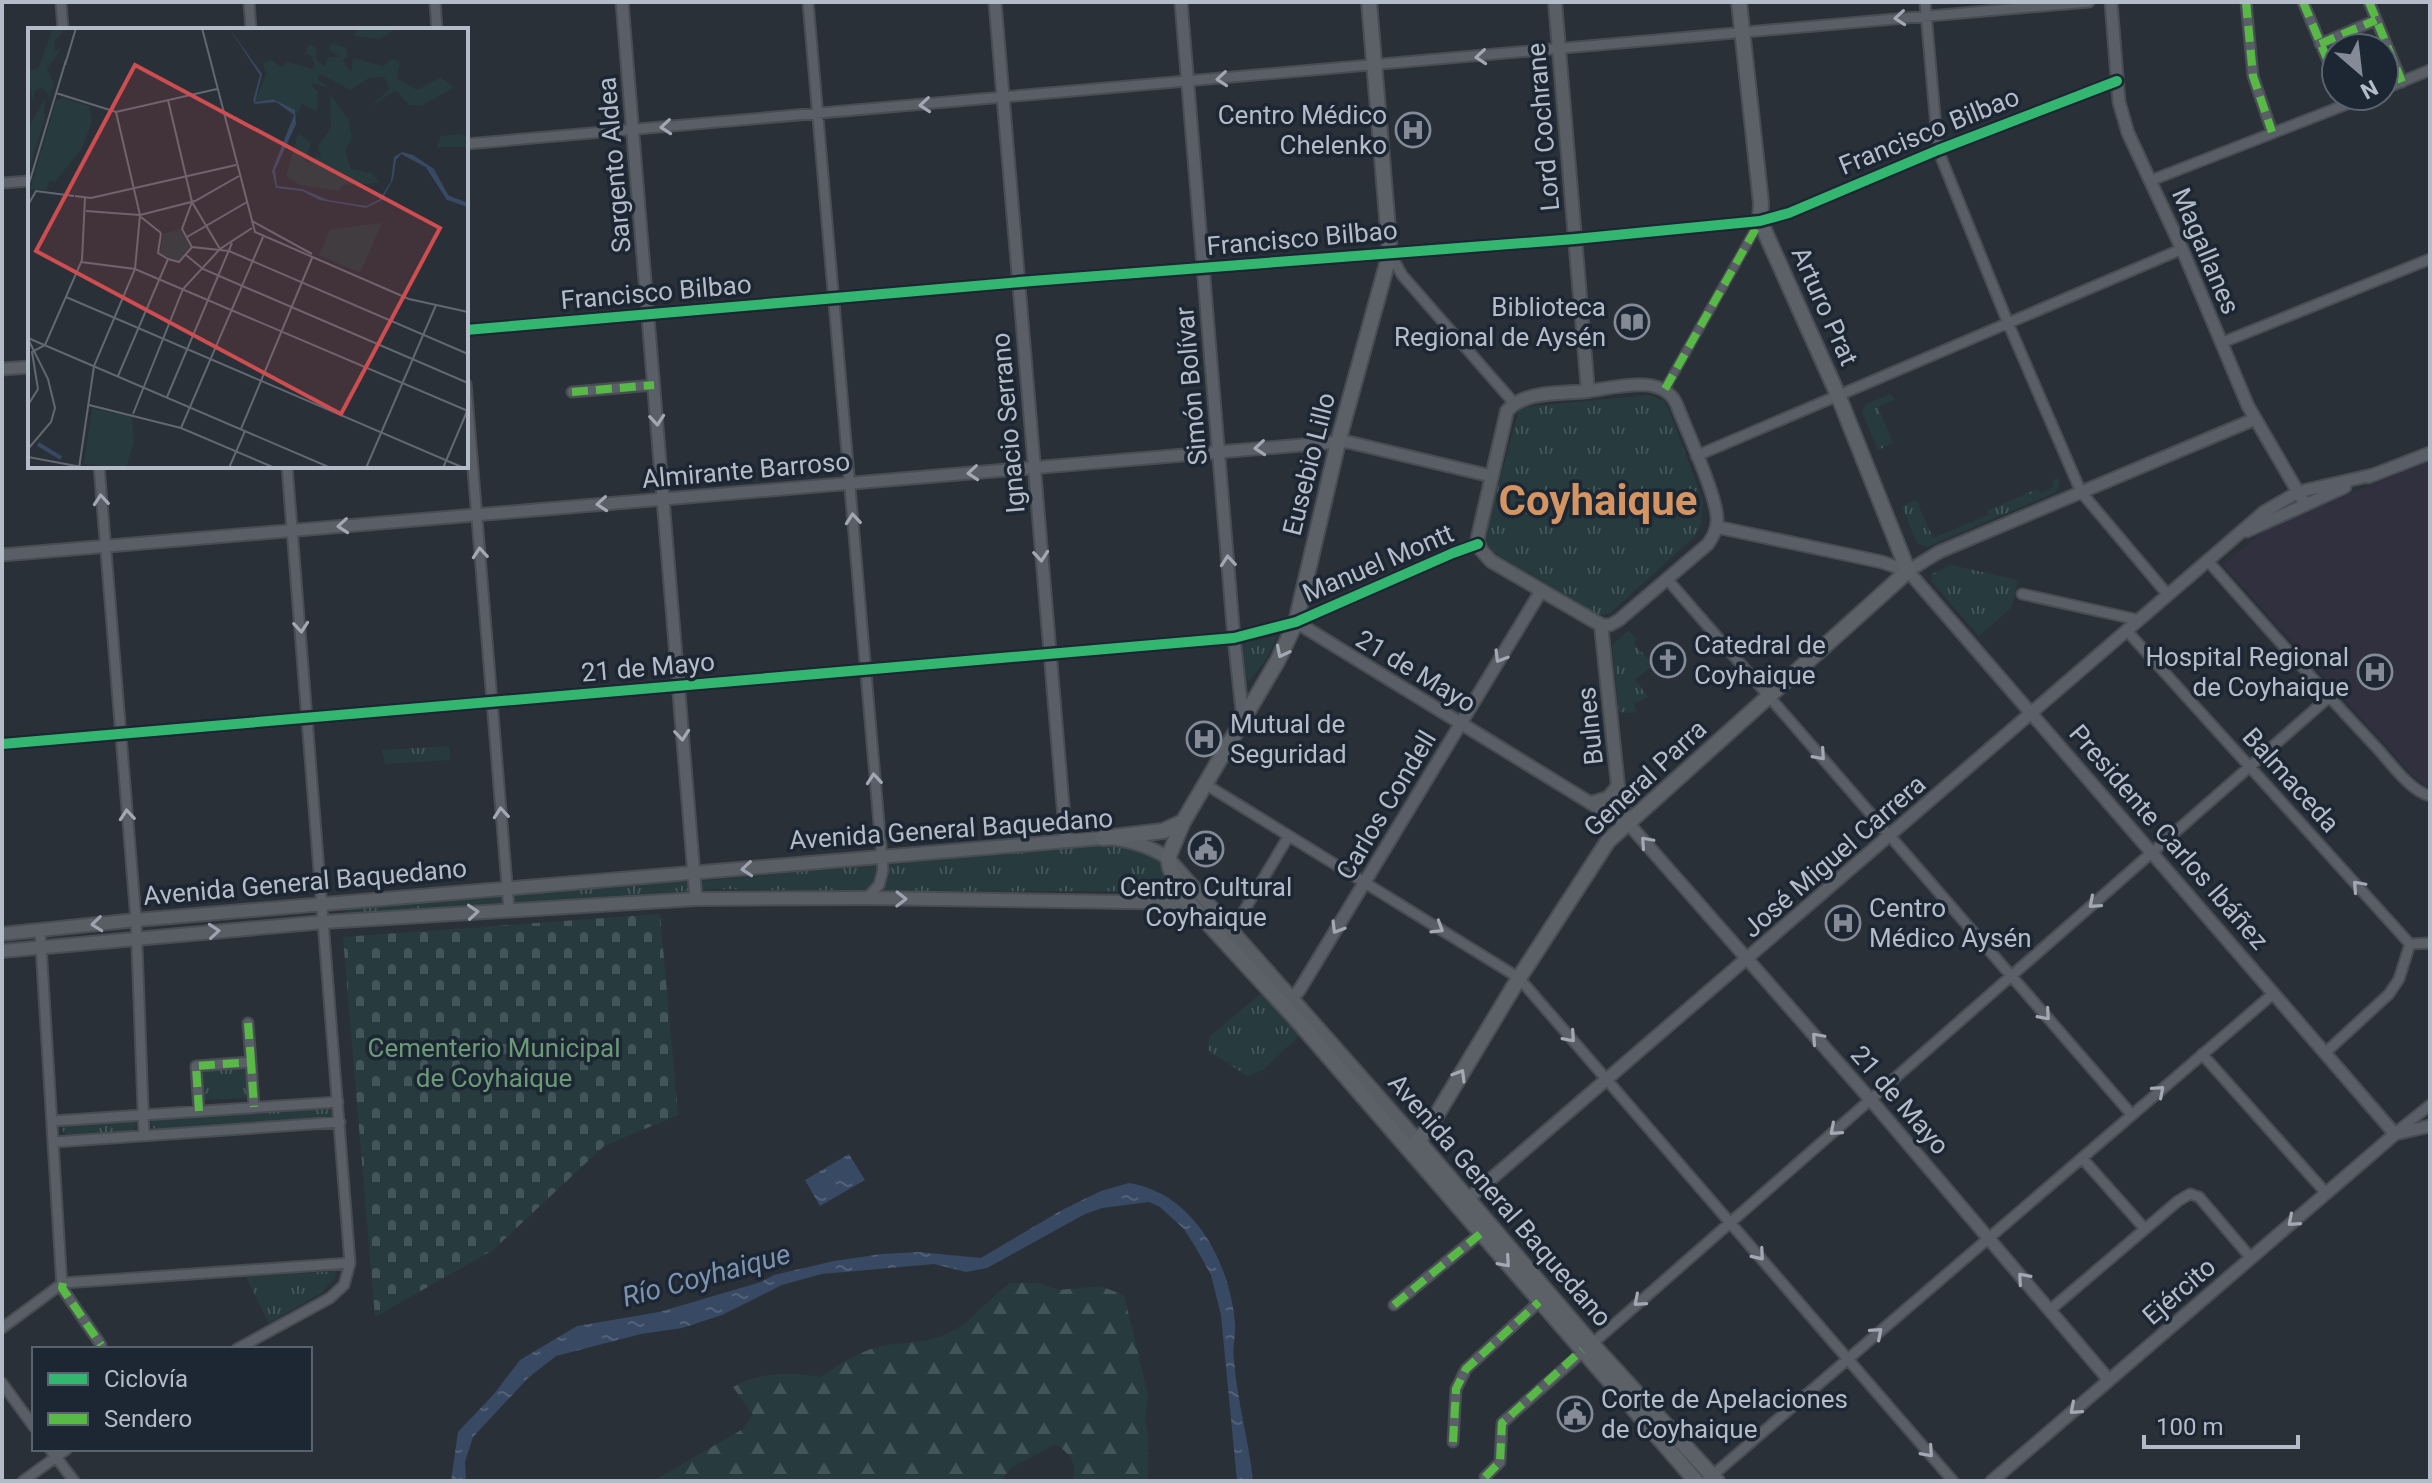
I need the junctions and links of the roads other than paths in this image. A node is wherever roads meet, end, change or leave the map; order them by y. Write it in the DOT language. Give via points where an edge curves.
graph roads {
  1 [pos="61,2"];
  2 [pos="249,2"];
  3 [pos="435,2"];
  4 [pos="622,2"];
  5 [pos="808,2"];
  6 [pos="995,2"];
  7 [pos="1181,2"];
  8 [pos="1369,2"];
  9 [pos="1555,2"];
  10 [pos="1739,2"];
  11 [pos="1925,2"];
  12 [pos="2089,2"];
  13 [pos="2111,2"];
  14 [pos="2246,2"];
  15 [pos="2303,2"];
  16 [pos="2369,2"];
  17 [pos="1926,15"];
  18 [pos="2376,20"];
  19 [pos="63,28"];
  20 [pos="251,28"];
  21 [pos="437,28"];
  22 [pos="2348,32"];
  23 [pos="1742,33"];
  24 [pos="2320,44"];
  25 [pos="1559,50"];
  26 [pos="1374,66"];
  27 [pos="2430,70"];
  28 [pos="2117,81"];
  29 [pos="1188,82"];
  30 [pos="2402,82"];
  31 [pos="1003,99"];
  32 [pos="2320,111"];
  33 [pos="818,115"];
  34 [pos="633,130"];
  35 [pos="2272,132"];
  36 [pos="468,144"];
  37 [pos="1938,150"];
  38 [pos="2152,180"];
  39 [pos="28,181"];
  40 [pos="2,183"];
  41 [pos="1760,221"];
  42 [pos="1575,239"];
  43 [pos="2182,249"];
  44 [pos="1390,253"];
  45 [pos="2430,259"];
  46 [pos="1203,268"];
  47 [pos="1018,283"];
  48 [pos="835,299"];
  49 [pos="648,315"];
  50 [pos="2008,323"];
  51 [pos="468,330"];
  52 [pos="2221,343"];
  53 [pos="28,367"];
  54 [pos="2,369"];
  55 [pos="654,385"];
  56 [pos="1665,389"];
  57 [pos="1588,391"];
  58 [pos="572,392"];
  59 [pos="1838,395"];
  60 [pos="1514,403"];
  61 [pos="468,408"];
  62 [pos="2255,419"];
  63 [pos="1338,442"];
  64 [pos="1219,452"];
  65 [pos="2430,453"];
  66 [pos="1696,456"];
  67 [pos="99,468"];
  68 [pos="287,468"];
  69 [pos="1034,468"];
  70 [pos="2372,475"];
  71 [pos="1491,476"];
  72 [pos="850,483"];
  73 [pos="2081,492"];
  74 [pos="2298,492"];
  75 [pos="663,499"];
  76 [pos="2305,504"];
  77 [pos="477,515"];
  78 [pos="1717,527"];
  79 [pos="293,530"];
  80 [pos="2236,536"];
  81 [pos="1478,544"];
  82 [pos="105,546"];
  83 [pos="2,555"];
  84 [pos="2207,560"];
  85 [pos="1908,571"];
  86 [pos="1667,579"];
  87 [pos="1541,591"];
  88 [pos="2022,594"];
  89 [pos="2168,595"];
  90 [pos="2139,620"];
  91 [pos="1296,622"];
  92 [pos="1601,625"];
  93 [pos="2127,631"];
  94 [pos="1234,638"];
  95 [pos="1050,655"];
  96 [pos="865,671"];
  97 [pos="678,687"];
  98 [pos="1769,696"];
  99 [pos="2329,697"];
  100 [pos="492,702"];
  101 [pos="2034,713"];
  102 [pos="308,718"];
  103 [pos="1243,719"];
  104 [pos="1461,724"];
  105 [pos="121,734"];
  106 [pos="2,744"];
  107 [pos="2250,767"];
  108 [pos="1205,784"];
  109 [pos="1618,786"];
  110 [pos="2430,796"];
  111 [pos="1591,803"];
  112 [pos="1183,822"];
  113 [pos="1627,822"];
  114 [pos="1891,836"];
  115 [pos="1288,837"];
  116 [pos="1103,838"];
  117 [pos="1066,841"];
  118 [pos="2153,852"];
  119 [pos="880,856"];
  120 [pos="1168,858"];
  121 [pos="694,874"];
  122 [pos="1365,882"];
  123 [pos="508,890"];
  124 [pos="867,898"];
  125 [pos="696,899"];
  126 [pos="1189,903"];
  127 [pos="323,904"];
  128 [pos="509,909"];
  129 [pos="136,920"];
  130 [pos="324,922"];
  131 [pos="40,930"];
  132 [pos="1232,931"];
  133 [pos="2,934"];
  134 [pos="136,937"];
  135 [pos="2430,943"];
  136 [pos="2410,944"];
  137 [pos="41,946"];
  138 [pos="2,951"];
  139 [pos="1748,959"];
  140 [pos="2011,976"];
  141 [pos="1519,978"];
  142 [pos="2274,993"];
  143 [pos="1288,1003"];
  144 [pos="248,1023"];
  145 [pos="2325,1053"];
  146 [pos="2202,1054"];
  147 [pos="251,1062"];
  148 [pos="1607,1080"];
  149 [pos="1870,1099"];
  150 [pos="338,1102"];
  151 [pos="2430,1105"];
  152 [pos="254,1107"];
  153 [pos="199,1111"];
  154 [pos="143,1115"];
  155 [pos="2132,1115"];
  156 [pos="53,1121"];
  157 [pos="340,1122"];
  158 [pos="2430,1126"];
  159 [pos="2395,1134"];
  160 [pos="144,1135"];
  161 [pos="1398,1140"];
  162 [pos="1418,1141"];
  163 [pos="55,1142"];
  164 [pos="2082,1158"];
  165 [pos="2326,1193"];
  166 [pos="1463,1203"];
  167 [pos="1730,1221"];
  168 [pos="2145,1229"];
  169 [pos="1480,1234"];
  170 [pos="1989,1238"];
  171 [pos="2251,1258"];
  172 [pos="350,1263"];
  173 [pos="63,1283"];
  174 [pos="1539,1302"];
  175 [pos="1394,1305"];
  176 [pos="2050,1310"];
  177 [pos="2,1328"];
  178 [pos="101,1345"];
  179 [pos="1586,1346"];
  180 [pos="241,1347"];
  181 [pos="1848,1359"];
  182 [pos="2109,1380"];
  183 [pos="2,1383"];
  184 [pos="32,1424"];
  185 [pos="1453,1442"];
  186 [pos="53,1453"];
  187 [pos="1485,1477"];
  188 [pos="1712,1479"];
  189 [pos="23,1481"];
  190 [pos="74,1481"];
  191 [pos="1696,1481"];
  192 [pos="1953,1481"];
  193 [pos="1992,1481"];
  1 -- 19 [label="street"];
  2 -- 20 [label="street"];
  3 -- 21 [label="street"];
  4 -- 34 [label="street, Sargento Aldea"];
  5 -- 33 [label="street"];
  6 -- 31 [label="street, Ignacio Serrano"];
  7 -- 29 [label="street, Simón Bolívar"];
  8 -- 26 [label="main road, Eusebio Lillo"];
  9 -- 25 [label="main road, Lord Cochrane"];
  10 -- 23 [label="main road, Arturo Prat"];
  11 -- 17 [label="street"];
  12 -- 17 [label="street"];
  13 -- 28 [label="street, Magallanes"];
  14 -- 35 [label="street" via="2253,76"];
  15 -- 24 [label="street"];
  16 -- 18 [label="street"];
  17 -- 23 [label="street, one-way"];
  17 -- 37 [label="street"];
  18 -- 22 [label="street"];
  18 -- 30 [label="street"];
  23 -- 25 [label="street"];
  23 -- 41 [label="main road, Arturo Prat"];
  25 -- 26 [label="street, one-way"];
  25 -- 42 [label="main road, Lord Cochrane"];
  26 -- 29 [label="street, one-way"];
  26 -- 44 [label="main road, Eusebio Lillo"];
  27 -- 30 [label="street"];
  28 -- 37 [label="street, Francisco Bilbao"];
  28 -- 38 [label="street, Magallanes" via="2128,133"];
  29 -- 31 [label="street"];
  29 -- 46 [label="street, Simón Bolívar"];
  31 -- 33 [label="street, one-way"];
  31 -- 47 [label="street, Ignacio Serrano"];
  32 -- 35 [label="street"];
  33 -- 34 [label="street, one-way"];
  33 -- 48 [label="street"];
  34 -- 36 [label="street"];
  34 -- 49 [label="street, Sargento Aldea"];
  35 -- 38 [label="street"];
  37 -- 41 [label="street, Francisco Bilbao"];
  37 -- 50 [label="street"];
  38 -- 43 [label="street, Magallanes"];
  39 -- 40 [label="street"];
  41 -- 42 [label="street, Francisco Bilbao"];
  41 -- 56 [label="street"];
  41 -- 59 [label="main road, Arturo Prat"];
  42 -- 44 [label="street, Francisco Bilbao"];
  42 -- 57 [label="main road, Lord Cochrane"];
  43 -- 50 [label="street"];
  43 -- 52 [label="street, Magallanes"];
  44 -- 46 [label="street, Francisco Bilbao"];
  44 -- 60 [label="street" via="1402,275"];
  44 -- 63 [label="main road, Eusebio Lillo"];
  45 -- 52 [label="street"];
  46 -- 47 [label="street, Francisco Bilbao"];
  46 -- 64 [label="street, Simón Bolívar"];
  47 -- 48 [label="street, Francisco Bilbao"];
  47 -- 69 [label="street, Ignacio Serrano"];
  48 -- 49 [label="street, Francisco Bilbao"];
  48 -- 72 [label="street"];
  49 -- 51 [label="street, Francisco Bilbao"];
  49 -- 55 [label="street, Sargento Aldea"];
  50 -- 59 [label="street"];
  50 -- 73 [label="street"];
  52 -- 62 [label="street, Magallanes"];
  53 -- 54 [label="street"];
  55 -- 58 [label="street"];
  55 -- 75 [label="street, Sargento Aldea, one-way"];
  56 -- 57 [label="street" via="1648,385"];
  56 -- 66 [label="street" via="1674,398"];
  57 -- 60 [label="main road"];
  59 -- 66 [label="street"];
  59 -- 85 [label="main road, Arturo Prat"];
  60 -- 71 [label="main road" via="1505,417"];
  61 -- 77 [label="street"];
  62 -- 73 [label="street, General Parra"];
  62 -- 74 [label="street, Magallanes"];
  63 -- 64 [label="street, Almirante Barroso, one-way"];
  63 -- 71 [label="street, Almirante Barroso"];
  63 -- 91 [label="main road, Eusebio Lillo"];
  64 -- 69 [label="street, Almirante Barroso"];
  94 -- 64 [label="street, Simón Bolívar, one-way"];
  65 -- 70 [label="street, José Miguel Carrera"];
  66 -- 78 [label="street"];
  82 -- 67 [label="street, one-way"];
  68 -- 79 [label="street"];
  69 -- 72 [label="street, Almirante Barroso, one-way"];
  69 -- 95 [label="street, Ignacio Serrano, one-way"];
  70 -- 74 [label="street, José Miguel Carrera"];
  70 -- 76 [label="street, José Miguel Carrera"];
  71 -- 81 [label="main road"];
  72 -- 75 [label="street, Almirante Barroso"];
  96 -- 72 [label="street, one-way"];
  73 -- 85 [label="street, General Parra" via="1939,552"];
  73 -- 89 [label="street"];
  74 -- 76 [label="street, Magallanes"];
  74 -- 80 [label="street, José Miguel Carrera"];
  75 -- 77 [label="street, Almirante Barroso, one-way"];
  75 -- 97 [label="street, Sargento Aldea"];
  76 -- 80 [label="street, José Miguel Carrera"];
  77 -- 79 [label="street, Almirante Barroso, one-way"];
  100 -- 77 [label="street, one-way"];
  78 -- 85 [label="street"];
  78 -- 86 [label="street" via="1708,544"];
  79 -- 82 [label="street, Almirante Barroso"];
  79 -- 102 [label="street, one-way"];
  80 -- 84 [label="street, José Miguel Carrera"];
  81 -- 87 [label="main road" via="1491,561"];
  81 -- 91 [label="street, Manuel Montt"];
  82 -- 83 [label="street, Almirante Barroso"];
  82 -- 105 [label="street"];
  84 -- 89 [label="street, José Miguel Carrera"];
  84 -- 99 [label="street"];
  85 -- 98 [label="main road, General Parra"];
  85 -- 101 [label="street, Presidente Carlos Ibáñez"];
  86 -- 92 [label="street" via="1619,620"];
  86 -- 98 [label="street"];
  87 -- 92 [label="main road"];
  87 -- 104 [label="street, Carlos Condell, one-way"];
  88 -- 90 [label="street"];
  89 -- 90 [label="street, José Miguel Carrera"];
  90 -- 93 [label="street, José Miguel Carrera"];
  91 -- 94 [label="street, 21 de Mayo"];
  91 -- 103 [label="main road, Eusebio Lillo, one-way"];
  91 -- 104 [label="street, 21 de Mayo"];
  92 -- 109 [label="main road, Bulnes"];
  93 -- 101 [label="street, José Miguel Carrera"];
  93 -- 107 [label="street, Balmaceda"];
  94 -- 95 [label="street, 21 de Mayo"];
  94 -- 103 [label="street, Simón Bolívar"];
  95 -- 96 [label="street, 21 de Mayo"];
  95 -- 117 [label="street, Ignacio Serrano"];
  96 -- 97 [label="street, 21 de Mayo"];
  119 -- 96 [label="street, one-way"];
  97 -- 100 [label="street, 21 de Mayo"];
  97 -- 121 [label="street, Sargento Aldea, one-way"];
  98 -- 113 [label="main road, General Parra"];
  98 -- 114 [label="street, one-way"];
  99 -- 107 [label="street"];
  99 -- 110 [label="street" via="2412,785"];
  100 -- 102 [label="street, 21 de Mayo"];
  123 -- 100 [label="street, one-way"];
  101 -- 114 [label="street, José Miguel Carrera"];
  101 -- 118 [label="street, Presidente Carlos Ibáñez"];
  102 -- 105 [label="street, 21 de Mayo"];
  102 -- 127 [label="street"];
  103 -- 108 [label="main road, Eusebio Lillo"];
  104 -- 111 [label="street, 21 de Mayo"];
  104 -- 122 [label="street, Carlos Condell"];
  105 -- 106 [label="street, 21 de Mayo"];
  129 -- 105 [label="street, one-way"];
  107 -- 118 [label="street"];
  136 -- 107 [label="street, Balmaceda, one-way"];
  108 -- 112 [label="main road, Eusebio Lillo"];
  108 -- 115 [label="street"];
  109 -- 111 [label="main road" via="1608,798"];
  109 -- 113 [label="main road, Bulnes"];
  111 -- 113 [label="street, 21 de Mayo"];
  112 -- 116 [label="main road" via="1163,831"];
  112 -- 120 [label="main road, Eusebio Lillo"];
  139 -- 113 [label="street, 21 de Mayo, one-way"];
  113 -- 141 [label="main road, General Parra" via="1601,848"];
  114 -- 139 [label="street, José Miguel Carrera"];
  114 -- 140 [label="street"];
  115 -- 122 [label="street"];
  115 -- 132 [label="street"];
  116 -- 117 [label="main road, Avenida General Baquedano"];
  116 -- 120 [label="main road, Avenida General Baquedano" via="1137,843"];
  117 -- 119 [label="main road, Avenida General Baquedano"];
  118 -- 140 [label="street, one-way"];
  118 -- 142 [label="street, Presidente Carlos Ibáñez"];
  119 -- 121 [label="main road, Avenida General Baquedano, one-way"];
  119 -- 124 [label="street" via="881,881"];
  120 -- 126 [label="main road"];
  120 -- 132 [label="main road, Avenida General Baquedano"];
  121 -- 123 [label="main road, Avenida General Baquedano"];
  121 -- 125 [label="street, Sargento Aldea"];
  122 -- 141 [label="street, one-way"];
  122 -- 143 [label="street, Carlos Condell, one-way"];
  123 -- 127 [label="main road, Avenida General Baquedano"];
  123 -- 128 [label="street"];
  124 -- 125 [label="main road, Avenida General Baquedano"];
  124 -- 126 [label="main road, Avenida General Baquedano, one-way"];
  125 -- 128 [label="main road, Avenida General Baquedano"];
  126 -- 143 [label="main road, Avenida General Baquedano"];
  127 -- 129 [label="main road, Avenida General Baquedano"];
  127 -- 130 [label="street"];
  130 -- 128 [label="main road, Avenida General Baquedano, one-way"];
  129 -- 131 [label="main road, Avenida General Baquedano, one-way"];
  129 -- 134 [label="street"];
  134 -- 130 [label="main road, Avenida General Baquedano, one-way"];
  130 -- 150 [label="street"];
  131 -- 133 [label="main road, Avenida General Baquedano"];
  131 -- 137 [label="street"];
  132 -- 143 [label="main road, Avenida General Baquedano"];
  134 -- 137 [label="main road, Avenida General Baquedano"];
  134 -- 154 [label="street"];
  135 -- 136 [label="street"];
  136 -- 145 [label="street" via="2389,994"];
  137 -- 138 [label="main road, Avenida General Baquedano"];
  137 -- 156 [label="street"];
  139 -- 148 [label="street, José Miguel Carrera"];
  149 -- 139 [label="street, 21 de Mayo, one-way"];
  140 -- 149 [label="street"];
  140 -- 155 [label="street, one-way"];
  141 -- 148 [label="street, one-way"];
  162 -- 141 [label="main road, General Parra, one-way"];
  142 -- 145 [label="street, Presidente Carlos Ibáñez"];
  142 -- 146 [label="street"];
  143 -- 161 [label="main road, Avenida General Baquedano"];
  143 -- 162 [label="main road, Avenida General Baquedano"];
  144 -- 147 [label="street"];
  145 -- 159 [label="street, Presidente Carlos Ibáñez"];
  155 -- 146 [label="street, one-way"];
  146 -- 165 [label="street"];
  147 -- 152 [label="street"];
  147 -- 153 [label="street" via="196,1066"];
  148 -- 166 [label="street, José Miguel Carrera"];
  148 -- 167 [label="street"];
  149 -- 167 [label="street, one-way"];
  149 -- 170 [label="street, 21 de Mayo"];
  150 -- 152 [label="street"];
  150 -- 157 [label="street"];
  151 -- 159 [label="street, Ejército"];
  152 -- 153 [label="street"];
  153 -- 154 [label="street"];
  154 -- 156 [label="street"];
  154 -- 160 [label="street"];
  155 -- 164 [label="street"];
  156 -- 163 [label="street"];
  157 -- 160 [label="street"];
  157 -- 172 [label="street"];
  158 -- 159 [label="street, Ejército"];
  159 -- 165 [label="street, Ejército"];
  160 -- 163 [label="street"];
  161 -- 162 [label="main road"];
  161 -- 166 [label="main road, Avenida General Baquedano"];
  162 -- 166 [label="main road, Avenida General Baquedano"];
  163 -- 173 [label="street"];
  164 -- 168 [label="street"];
  164 -- 170 [label="street"];
  165 -- 171 [label="street, Ejército, one-way"];
  166 -- 169 [label="main road, Avenida General Baquedano"];
  166 -- 179 [label="main road, Avenida General Baquedano"];
  167 -- 179 [label="street, one-way"];
  167 -- 181 [label="street, one-way"];
  168 -- 171 [label="street" via="2193,1194"];
  168 -- 176 [label="street"];
  169 -- 174 [label="main road, Avenida General Baquedano, one-way"];
  169 -- 175 [label="street"];
  176 -- 170 [label="street, 21 de Mayo, one-way"];
  181 -- 170 [label="street, one-way"];
  171 -- 182 [label="street, Ejército"];
  172 -- 173 [label="street"];
  172 -- 180 [label="street" via="344,1285 330,1298"];
  173 -- 177 [label="street"];
  173 -- 178 [label="street"];
  174 -- 179 [label="main road, Avenida General Baquedano"];
  174 -- 185 [label="street" via="1466,1369 1456,1389"];
  176 -- 182 [label="street, 21 de Mayo"];
  179 -- 187 [label="street" via="1502,1423 1500,1462"];
  179 -- 188 [label="main road, Avenida General Baquedano"];
  179 -- 191 [label="main road, Avenida General Baquedano"];
  181 -- 188 [label="street"];
  181 -- 192 [label="street, one-way"];
  182 -- 193 [label="street, Ejército, one-way"];
  183 -- 184 [label="street"];
  186 -- 189 [label="street"];
  186 -- 190 [label="street"];
}
